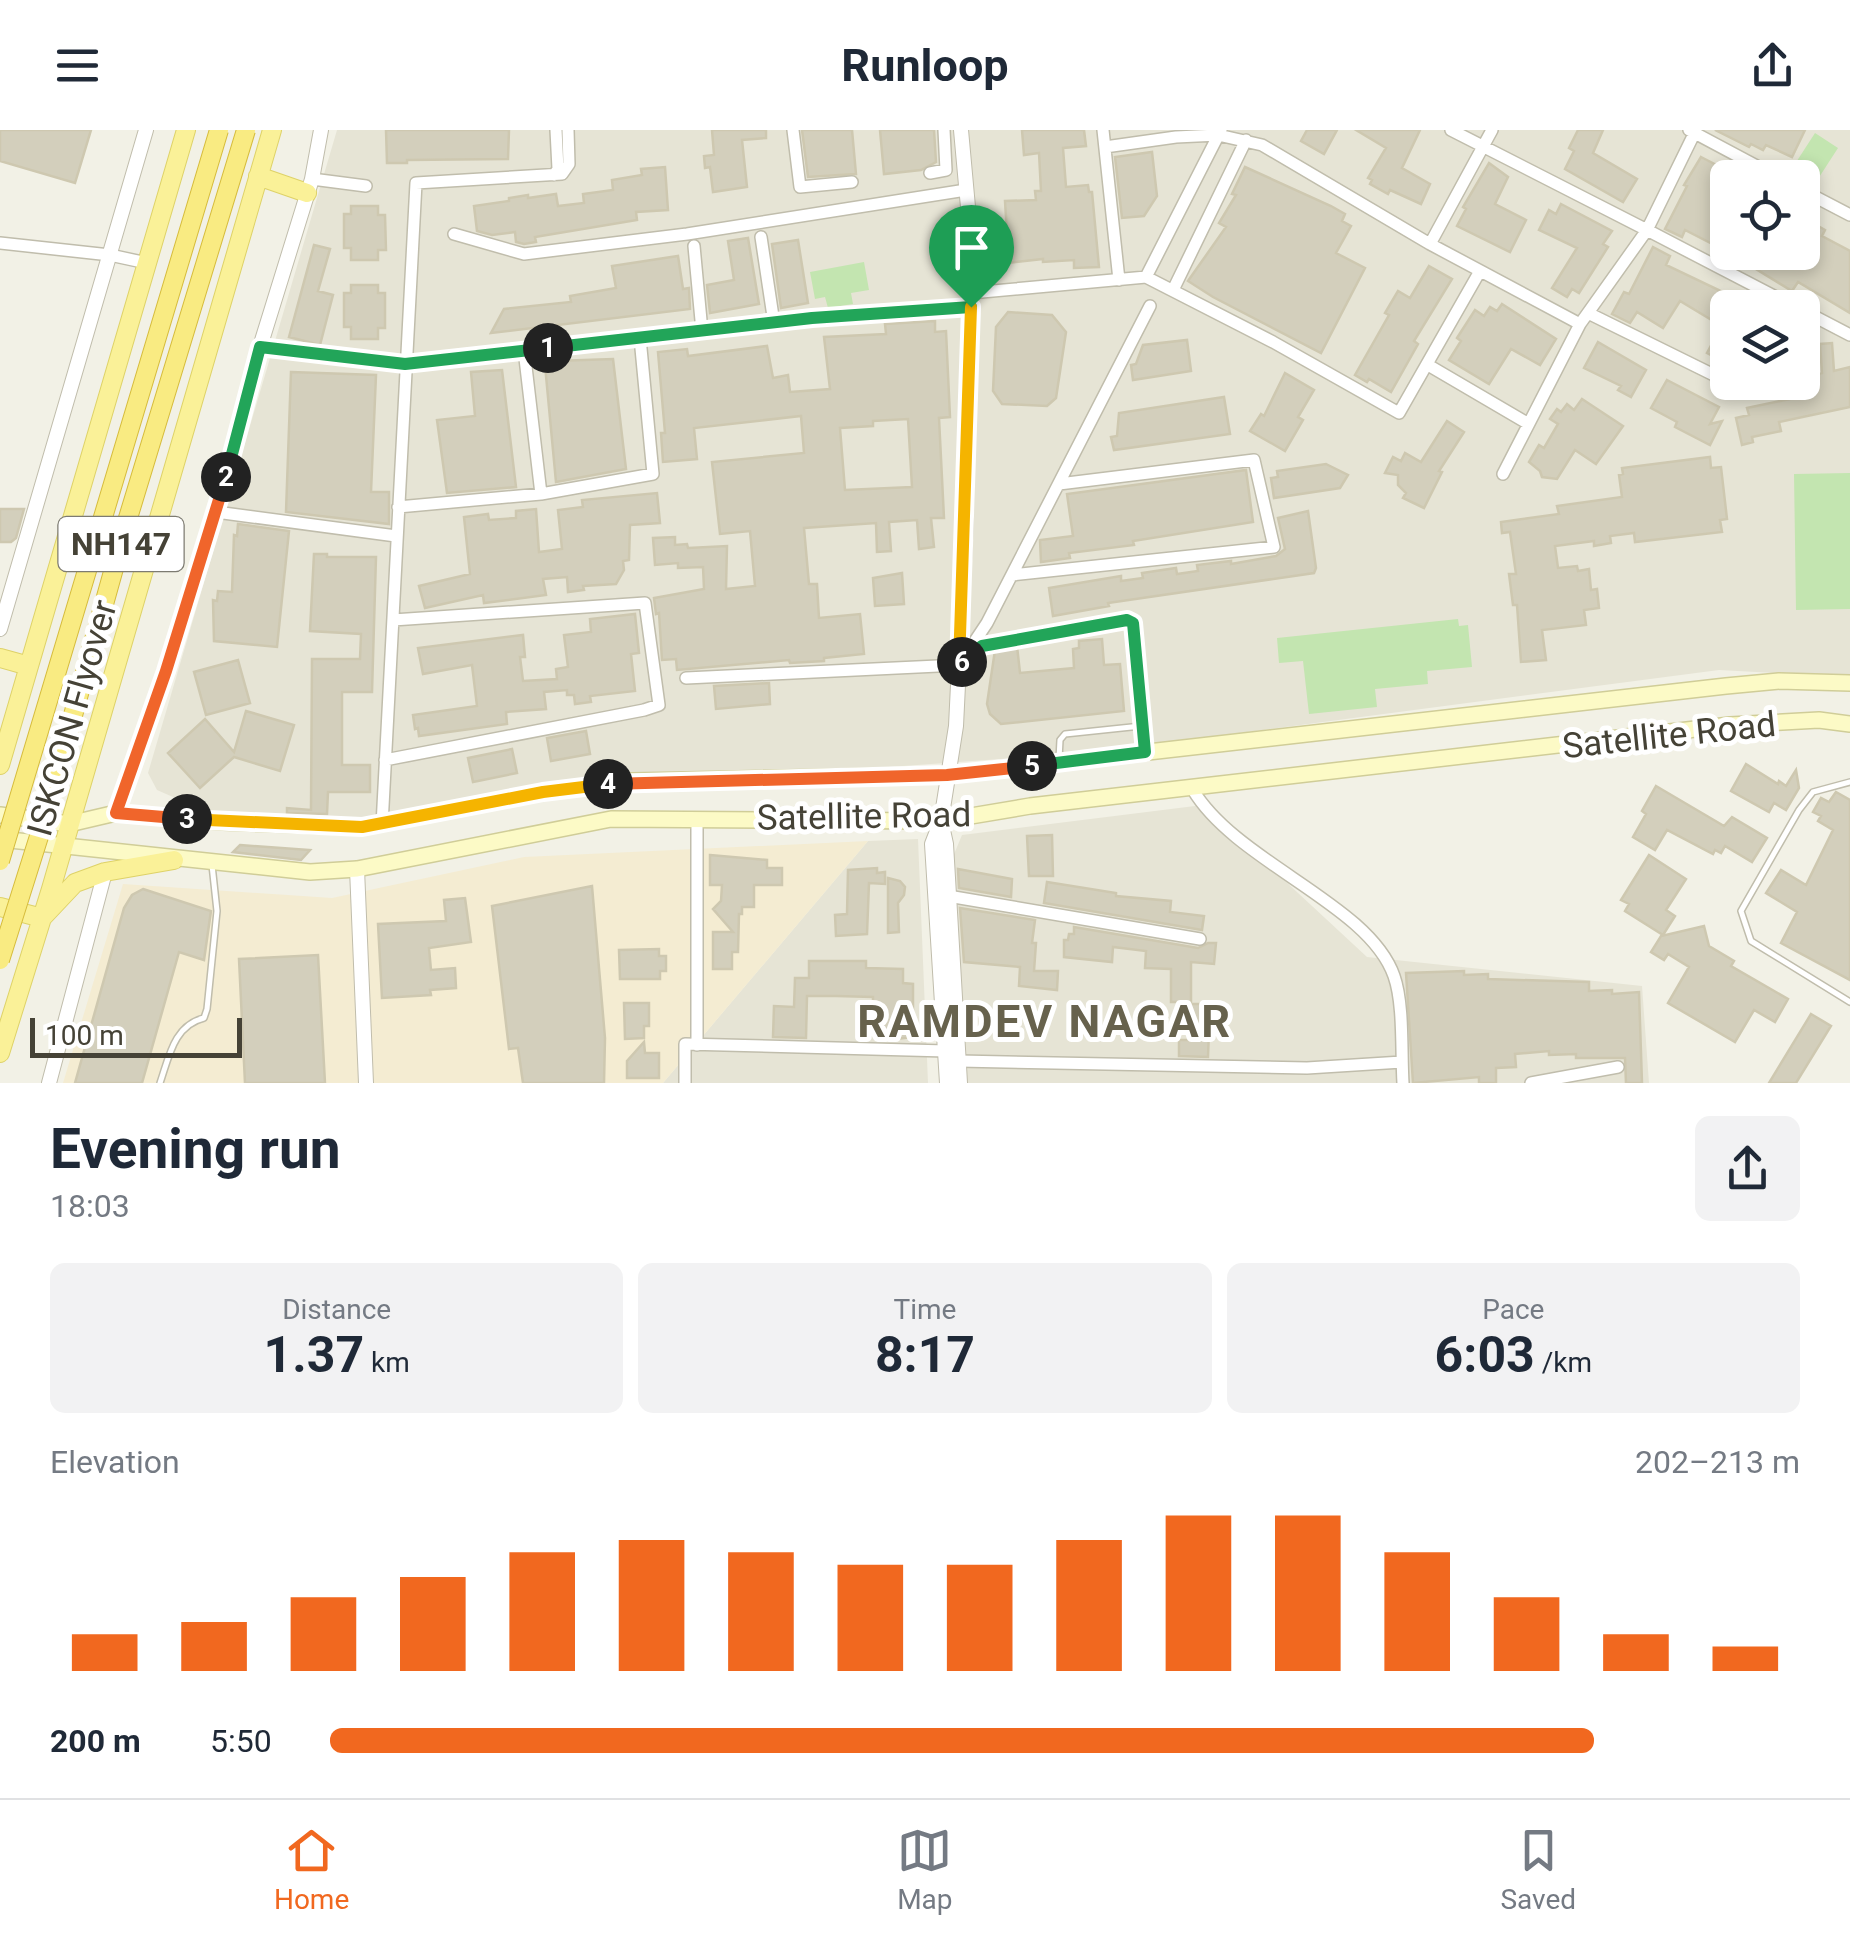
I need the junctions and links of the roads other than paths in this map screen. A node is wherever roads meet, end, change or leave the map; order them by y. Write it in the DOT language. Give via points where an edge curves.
graph roads {
  1 [pos="146,130"];
  2 [pos="186,130"];
  3 [pos="219,130"];
  4 [pos="246,130"];
  5 [pos="272,130"];
  6 [pos="322,130"];
  7 [pos="556,130"];
  8 [pos="568,130"];
  9 [pos="793,130"];
  10 [pos="944,130"];
  11 [pos="961,130"];
  12 [pos="1103,130"];
  13 [pos="1450,130"];
  14 [pos="1492,130"];
  15 [pos="1693,131"];
  16 [pos="1219,132"];
  17 [pos="1246,140"];
  18 [pos="1484,146"];
  19 [pos="1105,147"];
  20 [pos="1746,160"];
  21 [pos="930,173"];
  22 [pos="554,175"];
  23 [pos="258,176"];
  24 [pos="852,182"];
  25 [pos="310,186"];
  26 [pos="366,186"];
  27 [pos="966,190"];
  28 [pos="1820,199"];
  29 [pos="1850,215"];
  30 [pos="1647,230"];
  31 [pos="454,234"];
  32 [pos="762,237"];
  33 [pos="0,244"];
  34 [pos="1430,244"];
  35 [pos="694,246"];
  36 [pos="110,255"];
  37 [pos="148,263"];
  38 [pos="1480,271"];
  39 [pos="1146,276"];
  40 [pos="1119,280"];
  41 [pos="1173,290"];
  42 [pos="1763,290"];
  43 [pos="971,300"];
  44 [pos="1150,306"];
  45 [pos="1584,319"];
  46 [pos="1820,319"];
  47 [pos="774,323"];
  48 [pos="702,331"];
  49 [pos="1850,334"];
  50 [pos="640,338"];
  51 [pos="260,347"];
  52 [pos="524,350"];
  53 [pos="405,364"];
  54 [pos="1428,365"];
  55 [pos="1710,374"];
  56 [pos="1528,422"];
  57 [pos="1503,474"];
  58 [pos="1059,484"];
  59 [pos="541,494"];
  60 [pos="398,508"];
  61 [pos="216,512"];
  62 [pos="396,536"];
  63 [pos="1012,576"];
  64 [pos="392,620"];
  65 [pos="0,629"];
  66 [pos="0,658"];
  67 [pos="959,665"];
  68 [pos="29,666"];
  69 [pos="686,678"];
  70 [pos="1850,683"];
  71 [pos="1850,724"];
  72 [pos="1141,726"];
  73 [pos="1145,752"];
  74 [pos="2,757"];
  75 [pos="385,760"];
  76 [pos="1059,762"];
  77 [pos="947,775"];
  78 [pos="1850,782"];
  79 [pos="1193,790"];
  80 [pos="116,813"];
  81 [pos="0,815"];
  82 [pos="697,818"];
  83 [pos="941,821"];
  84 [pos="69,824"];
  85 [pos="382,825"];
  86 [pos="0,839"];
  87 [pos="64,846"];
  88 [pos="174,860"];
  89 [pos="0,862"];
  90 [pos="211,862"];
  91 [pos="357,870"];
  92 [pos="105,872"];
  93 [pos="948,896"];
  94 [pos="0,907"];
  95 [pos="42,918"];
  96 [pos="1200,938"];
  97 [pos="0,960"];
  98 [pos="1850,1002"];
  99 [pos="697,1044"];
  100 [pos="0,1053"];
  101 [pos="953,1056"];
  102 [pos="1402,1062"];
  103 [pos="1618,1067"];
  104 [pos="49,1083"];
  105 [pos="160,1083"];
  106 [pos="366,1083"];
  107 [pos="685,1083"];
  108 [pos="947,1083"];
  109 [pos="960,1083"];
  110 [pos="1403,1083"];
  111 [pos="1531,1083"];
  1 -- 36 [label="street"];
  2 -- 37 [label="main road"];
  3 -- 89 [label="highway, ISKCON Flyover / NH147, bridge"];
  4 -- 97 [label="highway, ISKCON Flyover / NH147, bridge"];
  5 -- 23 [label="main road"];
  6 -- 25 [label="street"];
  7 -- 22 [label="street"];
  8 -- 22 [label="street" via="570,164"];
  9 -- 24 [label="street" via="800,187"];
  10 -- 21 [label="street" via="948,164"];
  11 -- 27 [label="street"];
  12 -- 19 [label="street"];
  13 -- 18 [label="street"];
  14 -- 18 [label="street"];
  15 -- 20 [label="street"];
  15 -- 30 [label="street"];
  16 -- 17 [label="street"];
  16 -- 19 [label="street"];
  16 -- 39 [label="street"];
  17 -- 34 [label="street"];
  17 -- 41 [label="street"];
  18 -- 30 [label="street"];
  18 -- 34 [label="street"];
  19 -- 40 [label="street"];
  22 -- 53 [label="street" via="416,183"];
  23 -- 25 [label="main road"];
  23 -- 84 [label="main road"];
  25 -- 26 [label="street"];
  25 -- 51 [label="street"];
  27 -- 31 [label="street" via="524,254"];
  27 -- 43 [label="street"];
  28 -- 29 [label="street"];
  30 -- 42 [label="street"];
  30 -- 45 [label="street"];
  32 -- 47 [label="street"];
  33 -- 36 [label="street"];
  34 -- 38 [label="street"];
  35 -- 48 [label="street"];
  36 -- 37 [label="street"];
  36 -- 65 [label="street"];
  37 -- 68 [label="main road"];
  38 -- 45 [label="street"];
  38 -- 54 [label="street"];
  39 -- 40 [label="street"];
  39 -- 41 [label="street"];
  40 -- 43 [label="street"];
  41 -- 54 [label="street" via="1399,414"];
  43 -- 47 [label="street"];
  43 -- 67 [label="street"];
  44 -- 58 [label="street"];
  45 -- 55 [label="street"];
  45 -- 56 [label="street"];
  46 -- 49 [label="street"];
  47 -- 48 [label="street"];
  48 -- 50 [label="street"];
  50 -- 52 [label="street"];
  50 -- 59 [label="street" via="654,474"];
  51 -- 53 [label="street"];
  51 -- 61 [label="street"];
  52 -- 53 [label="street"];
  52 -- 59 [label="street"];
  53 -- 60 [label="street"];
  54 -- 56 [label="street"];
  56 -- 57 [label="street"];
  58 -- 63 [label="street"];
  58 -- 63 [label="street" via="1254,460 1274,546"];
  59 -- 60 [label="street"];
  60 -- 62 [label="street"];
  61 -- 62 [label="street"];
  61 -- 80 [label="street"];
  62 -- 64 [label="street"];
  63 -- 67 [label="street"];
  64 -- 75 [label="street"];
  64 -- 75 [label="street" via="645,603 659,704"];
  66 -- 68 [label="main road"];
  67 -- 69 [label="street"];
  67 -- 72 [label="lane" via="982,646 1130,620"];
  67 -- 77 [label="street"];
  68 -- 74 [label="main road"];
  70 -- 73 [label="main road, Satellite Road" via="1726,686"];
  71 -- 79 [label="main road, Satellite Road" via="1730,725"];
  72 -- 73 [label="lane"];
  72 -- 76 [label="lane" via="1065,734"];
  73 -- 76 [label="main road, Satellite Road"];
  75 -- 85 [label="street"];
  76 -- 77 [label="main road, Satellite Road"];
  77 -- 83 [label="street"];
  77 -- 85 [label="main road, Satellite Road" via="632,782 543,792"];
  78 -- 98 [label="lane" via="1813,792 1741,911 1751,941"];
  79 -- 83 [label="main road, Satellite Road"];
  79 -- 102 [label="street" via="1228,833 1352,922 1383,954 1395,977"];
  80 -- 84 [label="main road, Satellite Road"];
  80 -- 85 [label="main road, Satellite Road"];
  81 -- 84 [label="main road, Satellite Road"];
  82 -- 83 [label="main road, Satellite Road"];
  82 -- 91 [label="main road, Satellite Road" via="611,819"];
  82 -- 99 [label="street"];
  83 -- 93 [label="street"];
  83 -- 101 [label="street" via="932,844"];
  84 -- 87 [label="main road"];
  86 -- 87 [label="main road, Satellite Road"];
  87 -- 88 [label="main road, Satellite Road"];
  87 -- 95 [label="main road"];
  88 -- 90 [label="main road, Satellite Road"];
  88 -- 92 [label="main road"];
  90 -- 91 [label="main road, Satellite Road"];
  90 -- 105 [label="lane" via="217,911 207,1009 176,1038"];
  91 -- 106 [label="street"];
  92 -- 95 [label="main road" via="74,883"];
  92 -- 104 [label="street"];
  93 -- 96 [label="street"];
  93 -- 101 [label="street"];
  94 -- 95 [label="main road"];
  95 -- 100 [label="main road"];
  99 -- 101 [label="street"];
  99 -- 107 [label="street" via="684,1044"];
  101 -- 102 [label="street" via="1307,1068"];
  101 -- 108 [label="street"];
  101 -- 109 [label="street"];
  102 -- 110 [label="street"];
  103 -- 111 [label="street"];
}
